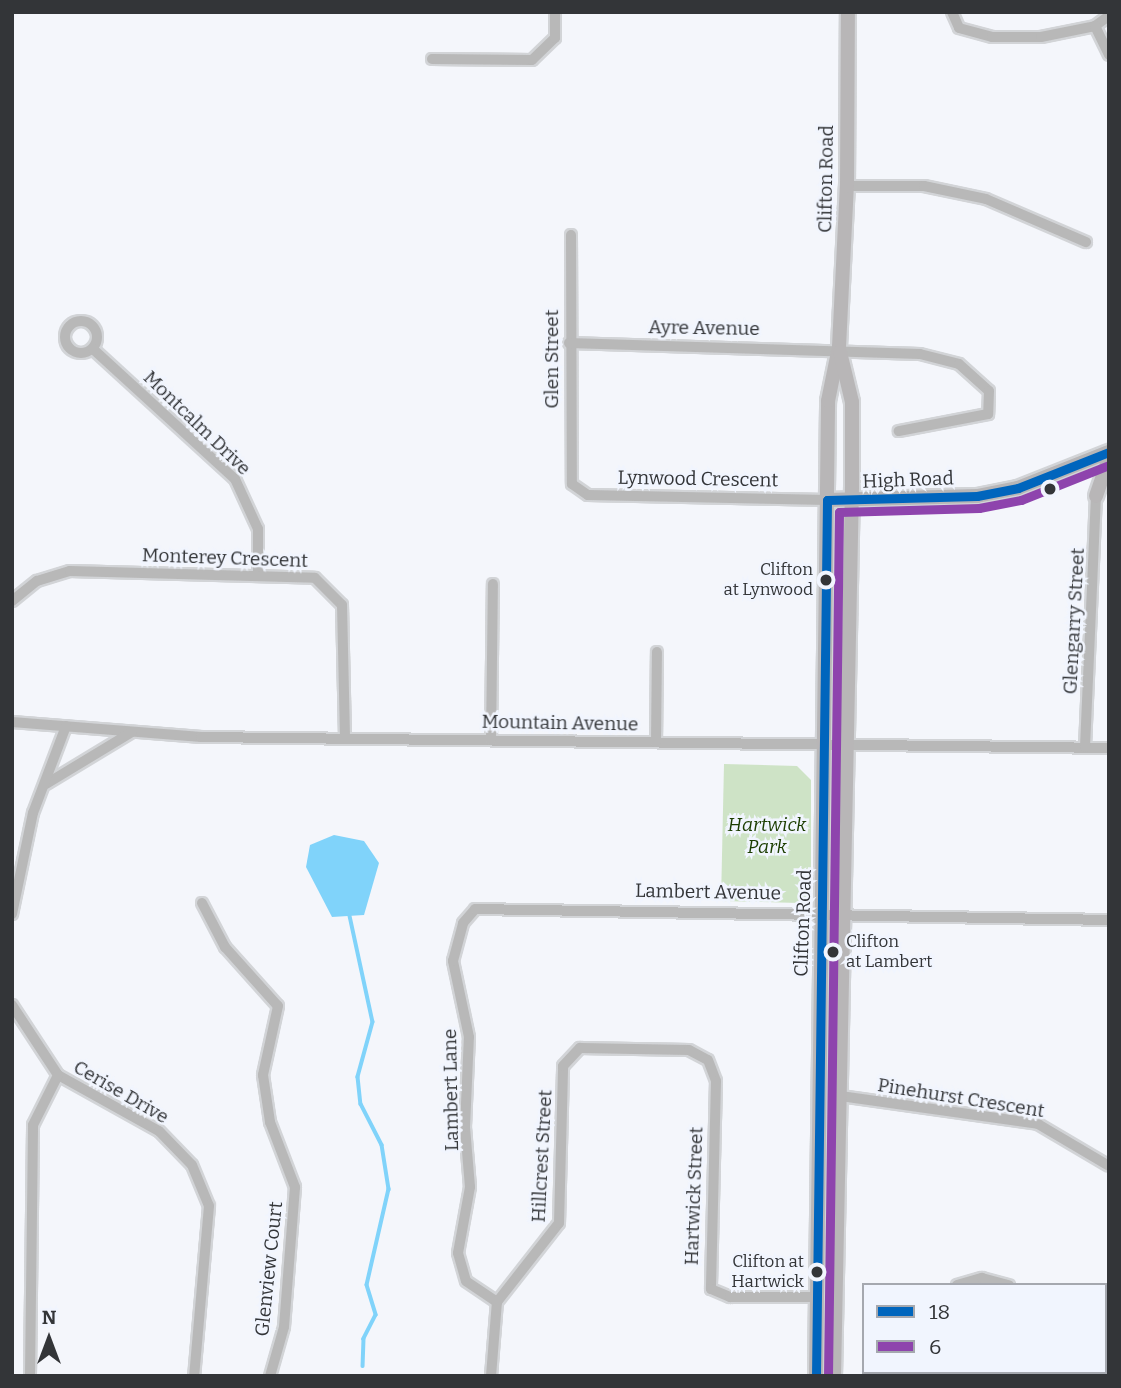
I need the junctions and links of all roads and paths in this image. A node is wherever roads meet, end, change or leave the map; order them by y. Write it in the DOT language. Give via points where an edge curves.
graph roads {
  1 [pos="555,12"];
  2 [pos="848,12"];
  3 [pos="952,12"];
  4 [pos="1109,16"];
  5 [pos="1095,26"];
  6 [pos="1109,55"];
  7 [pos="432,59"];
  8 [pos="848,186"];
  9 [pos="570,235"];
  10 [pos="1086,242"];
  11 [pos="569,343"];
  12 [pos="839,347"];
  13 [pos="93,349"];
  14 [pos="899,431"];
  15 [pos="1109,452"];
  16 [pos="1109,458"];
  17 [pos="572,484"];
  18 [pos="1096,496"];
  19 [pos="827,500"];
  20 [pos="851,501"];
  21 [pos="258,576"];
  22 [pos="493,584"];
  23 [pos="12,601"];
  24 [pos="657,652"];
  25 [pos="12,722"];
  26 [pos="66,726"];
  27 [pos="132,731"];
  28 [pos="345,738"];
  29 [pos="491,740"];
  30 [pos="656,742"];
  31 [pos="825,744"];
  32 [pos="843,744"];
  33 [pos="1085,747"];
  34 [pos="1109,748"];
  35 [pos="46,785"];
  36 [pos="202,903"];
  37 [pos="475,909"];
  38 [pos="823,911"];
  39 [pos="839,911"];
  40 [pos="12,914"];
  41 [pos="1109,920"];
  42 [pos="12,1005"];
  43 [pos="580,1048"];
  44 [pos="58,1075"];
  45 [pos="840,1097"];
  46 [pos="1109,1166"];
  47 [pos="964,1283"];
  48 [pos="1001,1283"];
  49 [pos="818,1297"];
  50 [pos="496,1302"];
  51 [pos="30,1375"];
  52 [pos="194,1376"];
  53 [pos="270,1376"];
  54 [pos="491,1376"];
  55 [pos="816,1376"];
  56 [pos="834,1376"];
  1 -- 7 [label="street" via="555,38 532,60"];
  2 -- 8 [label="main road, Clifton Road"];
  3 -- 5 [label="street" via="959,28 992,37 1041,37"];
  4 -- 5 [label="street"];
  5 -- 6 [label="street"];
  8 -- 10 [label="street" via="924,186 986,199"];
  8 -- 12 [label="main road, Clifton Road"];
  9 -- 11 [label="street, Glen Street"];
  11 -- 12 [label="street, Ayre Avenue"];
  11 -- 17 [label="street, Glen Street"];
  12 -- 14 [label="street, Ayre Avenue" via="959,365 989,391 988,414"];
  12 -- 19 [label="main road, Clifton Road" via="828,401"];
  12 -- 20 [label="main road, Clifton Road" via="852,402"];
  13 -- 21 [label="street, Montcalm Drive" via="234,479 258,529"];
  15 -- 20 [label="main road, High Road" via="1018,488 924,501"];
  16 -- 18 [label="main road"];
  17 -- 19 [label="street, Lynwood Crescent" via="587,495"];
  18 -- 33 [label="street, Glengarry Street"];
  19 -- 20 [label="main road, High Road"];
  19 -- 31 [label="main road, Clifton Road"];
  20 -- 32 [label="main road, Clifton Road"];
  21 -- 23 [label="street, Monterey Crescent" via="69,571 37,581"];
  21 -- 28 [label="street, Monterey Crescent" via="315,578 342,605"];
  22 -- 29 [label="street"];
  24 -- 30 [label="street"];
  25 -- 26 [label="street, Mountain Avenue"];
  26 -- 27 [label="street, Mountain Avenue"];
  26 -- 35 [label="street"];
  27 -- 28 [label="street, Mountain Avenue"];
  27 -- 35 [label="street"];
  28 -- 29 [label="street, Mountain Avenue"];
  29 -- 30 [label="street, Mountain Avenue"];
  30 -- 31 [label="street, Mountain Avenue"];
  31 -- 32 [label="street, Mountain Avenue"];
  31 -- 38 [label="main road, Clifton Road"];
  32 -- 33 [label="street, Mountain Avenue"];
  32 -- 39 [label="main road, Clifton Road"];
  33 -- 34 [label="street, Mountain Avenue"];
  35 -- 40 [label="street" via="33,813"];
  36 -- 53 [label="street, Glenview Court" via="225,947 278,1006 262,1075 270,1122 295,1187 284,1327"];
  37 -- 38 [label="street, Lambert Avenue"];
  37 -- 50 [label="street, Lambert Lane" via="457,938 453,961 469,1037 465,1128 471,1186 458,1253 466,1281"];
  38 -- 39 [label="street, Lambert Avenue"];
  38 -- 49 [label="main road, Clifton Road"];
  39 -- 41 [label="street, Lambert Avenue"];
  39 -- 45 [label="main road, Clifton Road"];
  42 -- 44 [label="street, Cerise Drive"];
  43 -- 49 [label="street, Hartwick Street" via="689,1050 708,1060 716,1081 711,1289 730,1297"];
  43 -- 50 [label="street, Hillcrest Street" via="563,1066 557,1231"];
  44 -- 51 [label="street" via="33,1125"];
  44 -- 52 [label="street, Cerise Drive" via="159,1131 192,1165 209,1206"];
  45 -- 46 [label="street, Pinehurst Crescent" via="1038,1124"];
  45 -- 56 [label="main road, Clifton Road"];
  47 -- 48 [label="street" via="982,1278"];
  49 -- 55 [label="main road, Clifton Road"];
  50 -- 54 [label="street"];
}
